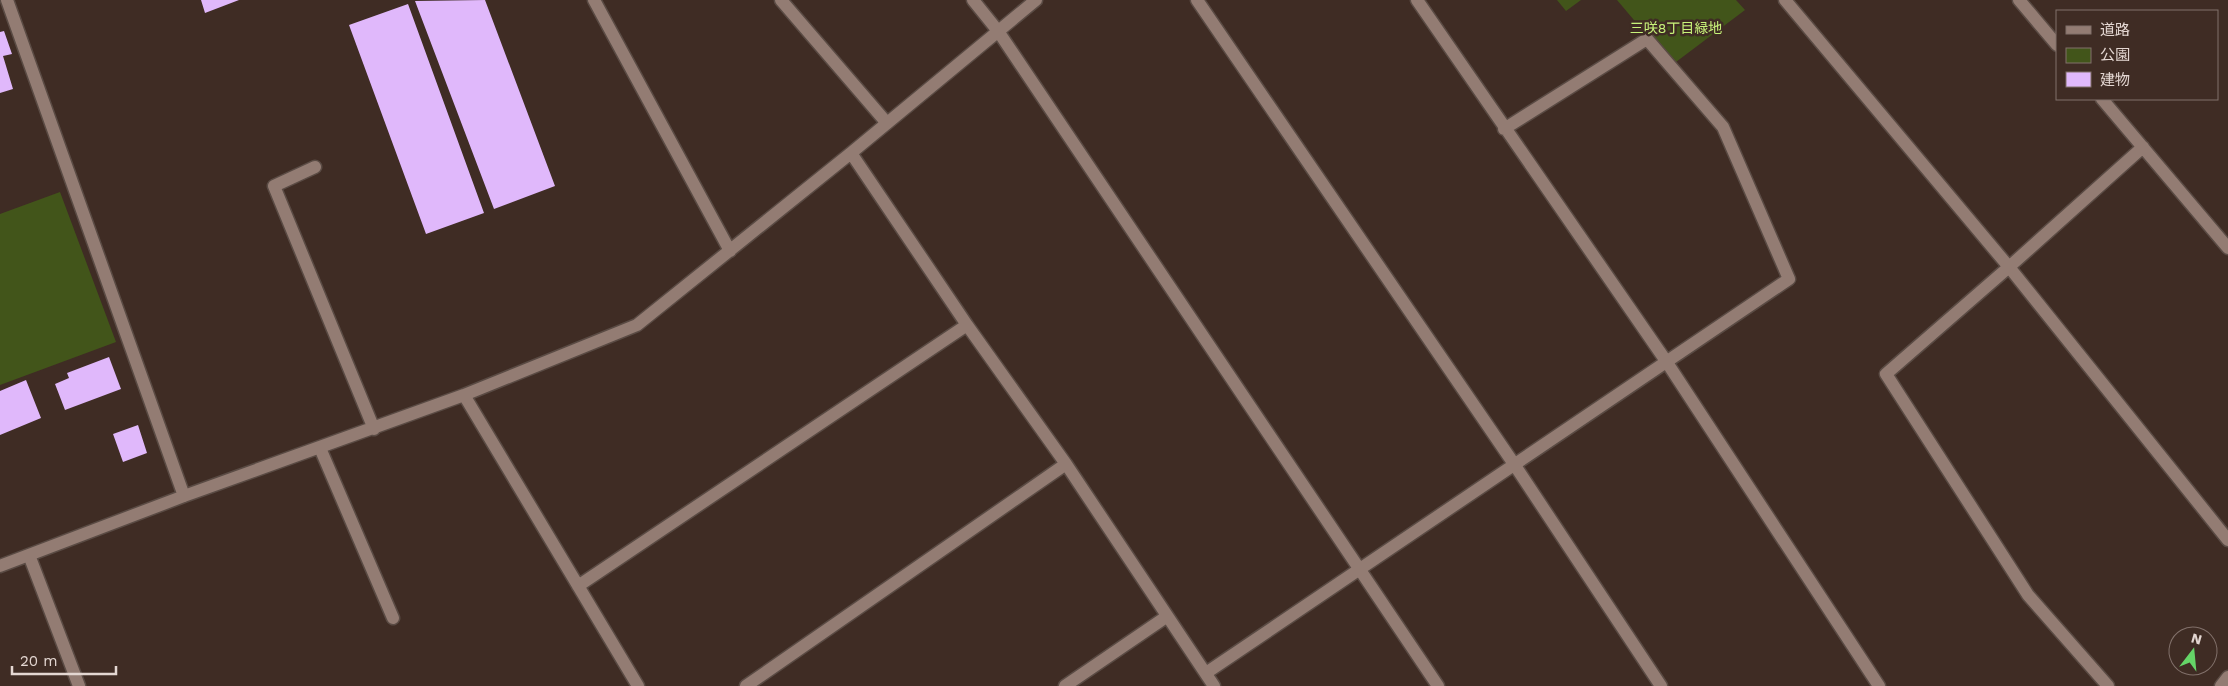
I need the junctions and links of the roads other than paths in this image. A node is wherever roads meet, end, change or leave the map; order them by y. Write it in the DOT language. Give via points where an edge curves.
graph roads {
  1 [pos="7,0"];
  2 [pos="594,0"];
  3 [pos="781,0"];
  4 [pos="973,0"];
  5 [pos="1036,0"];
  6 [pos="1196,0"];
  7 [pos="1417,0"];
  8 [pos="1785,0"];
  9 [pos="2019,0"];
  10 [pos="998,31"];
  11 [pos="2056,44"];
  12 [pos="2103,100"];
  13 [pos="886,122"];
  14 [pos="1504,129"];
  15 [pos="2143,147"];
  16 [pos="852,153"];
  17 [pos="315,167"];
  18 [pos="2228,248"];
  19 [pos="730,251"];
  20 [pos="2009,268"];
  21 [pos="967,325"];
  22 [pos="1666,361"];
  23 [pos="464,395"];
  24 [pos="374,428"];
  25 [pos="320,448"];
  26 [pos="1066,464"];
  27 [pos="1514,464"];
  28 [pos="184,496"];
  29 [pos="2228,540"];
  30 [pos="28,555"];
  31 [pos="0,566"];
  32 [pos="1360,570"];
  33 [pos="578,586"];
  34 [pos="1166,617"];
  35 [pos="393,618"];
  36 [pos="1206,673"];
  37 [pos="2228,677"];
  38 [pos="79,686"];
  39 [pos="638,686"];
  40 [pos="746,686"];
  41 [pos="1065,686"];
  42 [pos="1214,686"];
  43 [pos="1438,686"];
  44 [pos="1661,686"];
  45 [pos="1879,686"];
  46 [pos="2108,686"];
  47 [pos="2221,686"];
  1 -- 28 [label="street"];
  2 -- 19 [label="street"];
  3 -- 13 [label="street"];
  4 -- 10 [label="street"];
  5 -- 10 [label="street"];
  6 -- 27 [label="street"];
  7 -- 14 [label="street"];
  8 -- 20 [label="street"];
  9 -- 11 [label="street"];
  10 -- 13 [label="street"];
  10 -- 32 [label="street"];
  12 -- 15 [label="street"];
  13 -- 16 [label="street"];
  14 -- 22 [label="street"];
  14 -- 22 [label="street" via="1646,39 1722,127 1789,279"];
  15 -- 18 [label="street"];
  15 -- 20 [label="street"];
  16 -- 19 [label="street"];
  16 -- 21 [label="street"];
  17 -- 24 [label="street" via="274,186"];
  19 -- 23 [label="street" via="637,325"];
  20 -- 29 [label="street"];
  20 -- 46 [label="street" via="1886,374 2028,595"];
  21 -- 26 [label="street"];
  21 -- 33 [label="street"];
  22 -- 27 [label="street"];
  22 -- 45 [label="street"];
  23 -- 24 [label="street"];
  23 -- 33 [label="street"];
  24 -- 25 [label="street"];
  25 -- 28 [label="street"];
  25 -- 35 [label="street"];
  26 -- 34 [label="street"];
  26 -- 40 [label="street"];
  27 -- 32 [label="street"];
  27 -- 44 [label="street"];
  28 -- 30 [label="street"];
  30 -- 31 [label="street"];
  30 -- 38 [label="street"];
  32 -- 36 [label="street"];
  32 -- 43 [label="street"];
  33 -- 39 [label="street"];
  34 -- 36 [label="street"];
  34 -- 41 [label="street"];
  36 -- 42 [label="street"];
  37 -- 47 [label="street"];
}
